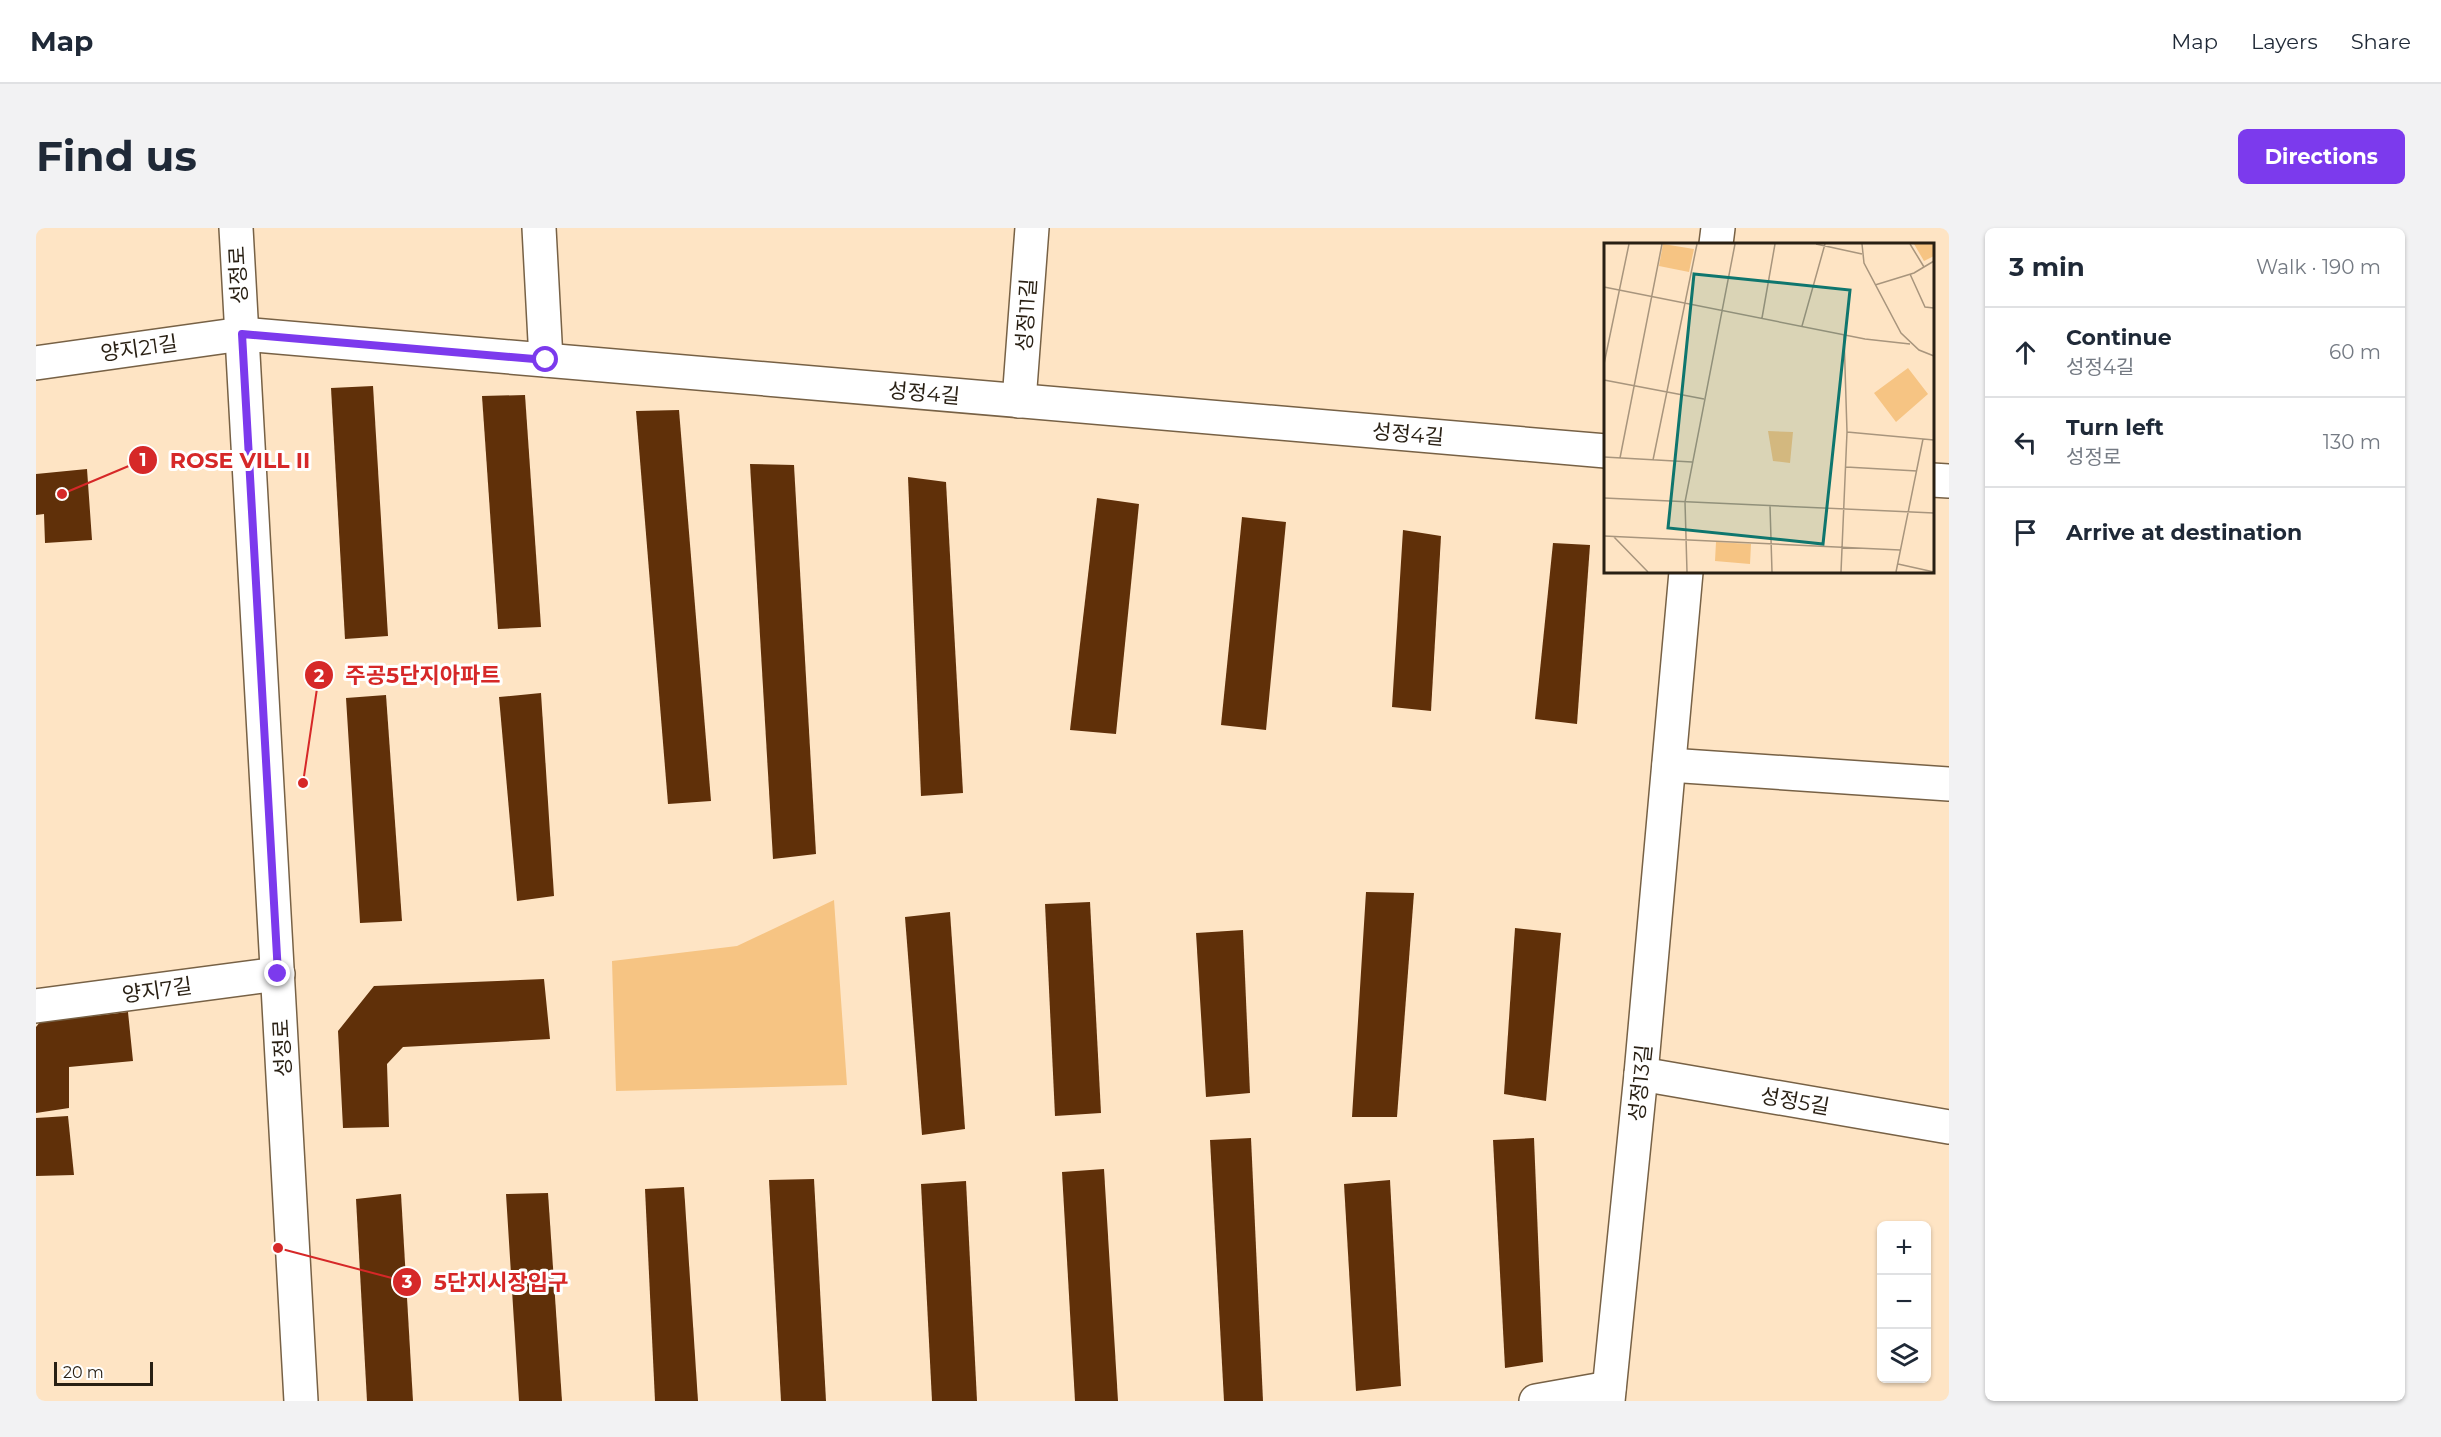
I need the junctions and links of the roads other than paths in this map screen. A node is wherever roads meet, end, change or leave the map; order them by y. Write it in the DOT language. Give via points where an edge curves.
graph roads {
  1 [pos="236,228"];
  2 [pos="539,228"];
  3 [pos="1032,228"];
  4 [pos="1718,228"];
  5 [pos="1716,243"];
  6 [pos="242,334"];
  7 [pos="546,360"];
  8 [pos="36,363"];
  9 [pos="1019,401"];
  10 [pos="1604,451"];
  11 [pos="1934,480"];
  12 [pos="1949,481"];
  13 [pos="1686,573"];
  14 [pos="1669,765"];
  15 [pos="1949,784"];
  16 [pos="278,974"];
  17 [pos="36,1006"];
  18 [pos="1641,1074"];
  19 [pos="1949,1127"];
  20 [pos="1608,1395"];
  21 [pos="302,1401"];
  22 [pos="1536,1401"];
  1 -- 6 [label="street, 성정로"];
  2 -- 7 [label="street"];
  3 -- 9 [label="street, 성정11길"];
  4 -- 5 [label="street"];
  6 -- 7 [label="street, 성정4길"];
  6 -- 8 [label="street, 양지21길"];
  6 -- 16 [label="street, 성정로"];
  7 -- 9 [label="street, 성정4길"];
  9 -- 10 [label="street, 성정4길"];
  11 -- 12 [label="street"];
  13 -- 14 [label="street, 성정13길"];
  14 -- 15 [label="street"];
  14 -- 18 [label="street, 성정13길"];
  16 -- 17 [label="street, 양지7길"];
  16 -- 21 [label="street, 성정로"];
  18 -- 19 [label="street, 성정5길"];
  18 -- 20 [label="street, 성정13길"];
  20 -- 22 [label="street"];
}
